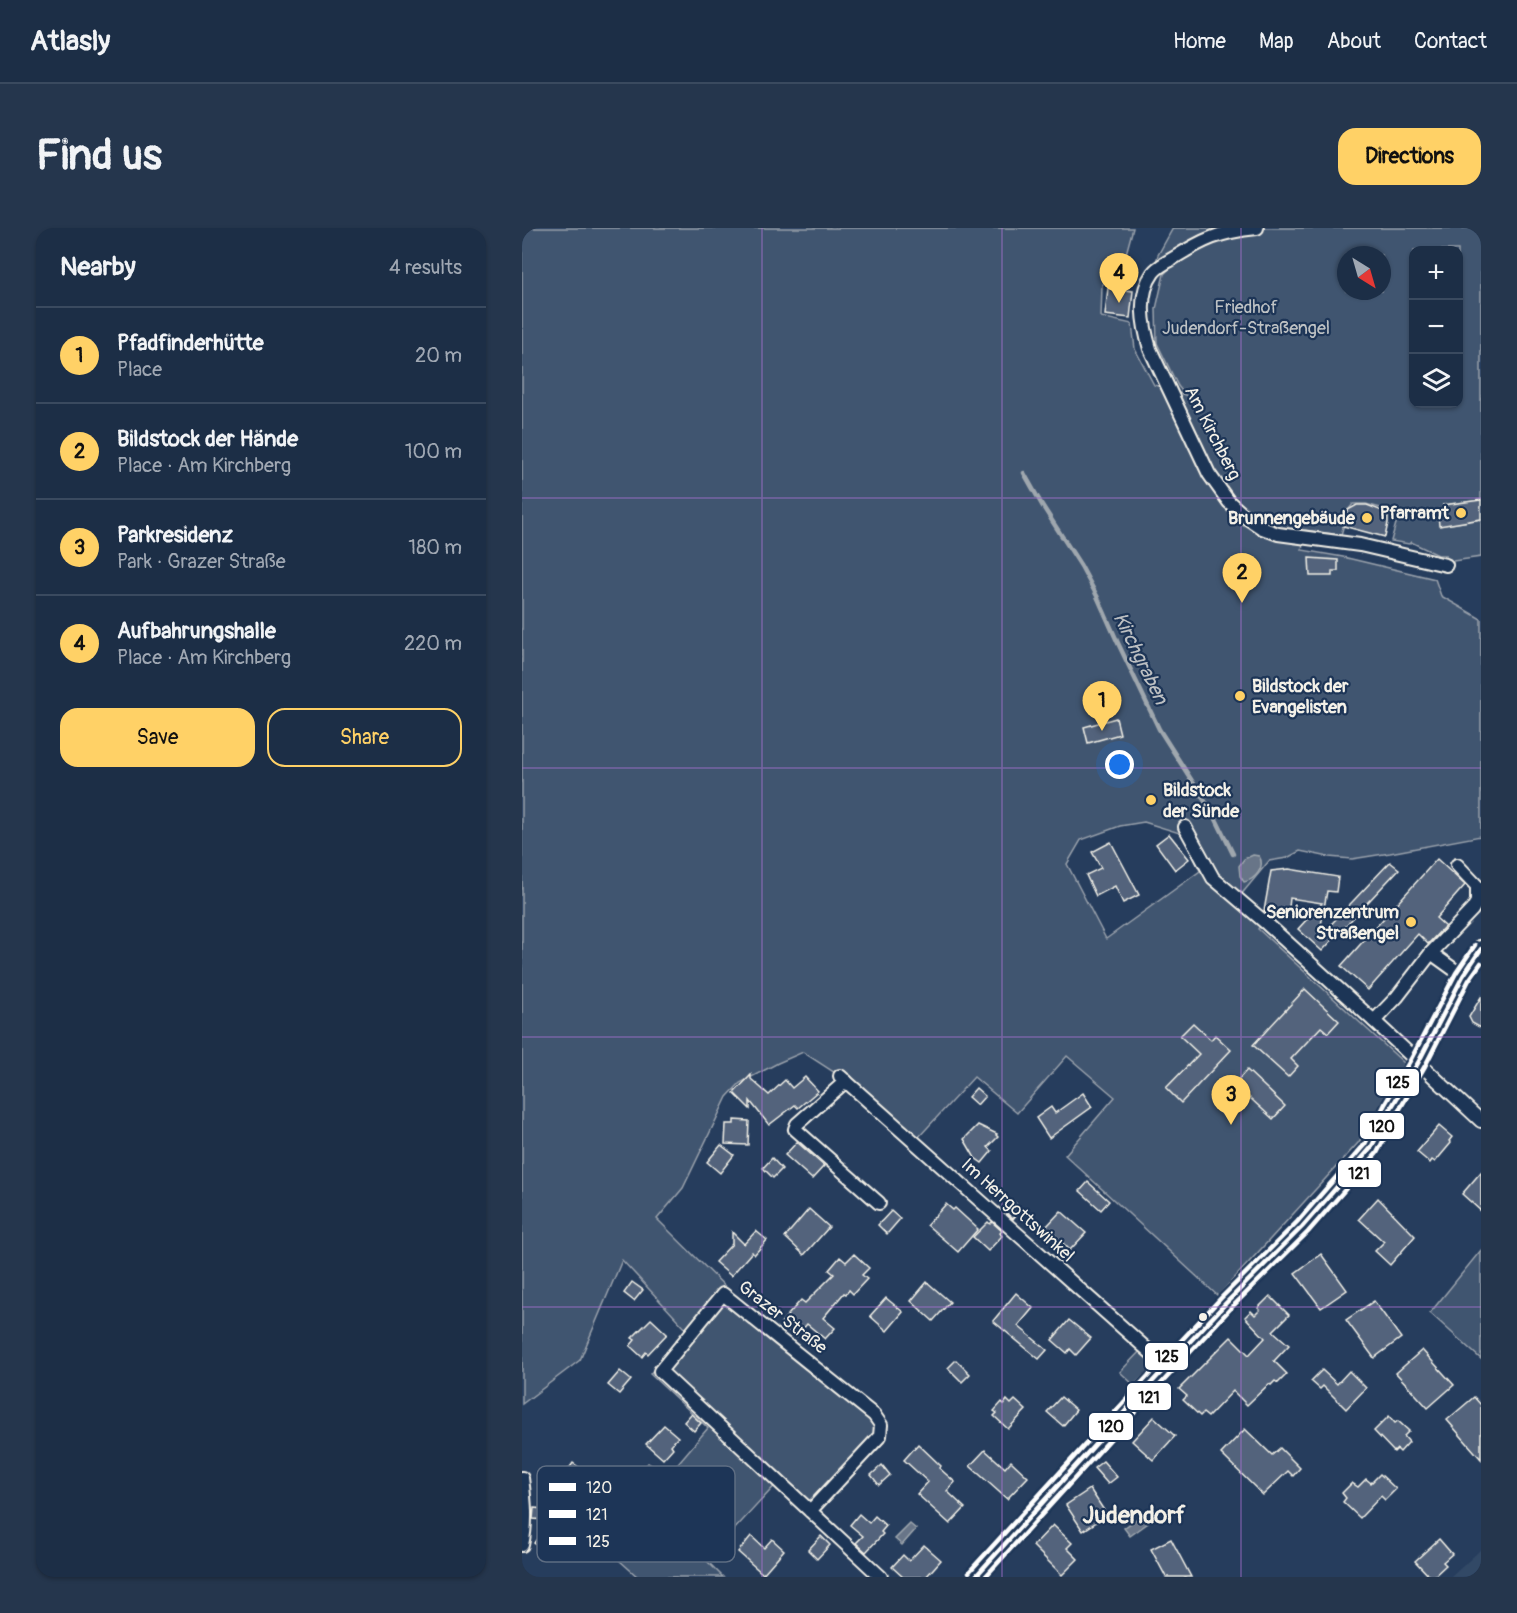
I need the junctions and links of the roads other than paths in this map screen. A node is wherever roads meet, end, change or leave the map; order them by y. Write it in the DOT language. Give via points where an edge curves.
graph roads {
  1 [pos="1257,228"];
  2 [pos="1446,565"];
  3 [pos="1185,827"];
  4 [pos="1457,865"];
  5 [pos="1481,949"];
  6 [pos="1431,953"];
  7 [pos="1463,976"];
  8 [pos="1374,1021"];
  9 [pos="1418,1063"];
  10 [pos="1481,1121"];
  11 [pos="879,1203"];
  12 [pos="1167,1367"];
  13 [pos="522,1478"];
  14 [pos="810,1511"];
  15 [pos="522,1545"];
  16 [pos="881,1577"];
  17 [pos="975,1577"];
  1 -- 2 [label="street, Am Kirchberg" via="1218,234 1194,245 1153,272 1145,292 1144,328 1150,349 1209,474 1229,502 1262,528"];
  3 -- 8 [label="street" via="1213,878"];
  4 -- 6 [label="street" via="1478,886 1477,902"];
  5 -- 7 [label="main road"];
  6 -- 7 [label="street"];
  6 -- 8 [label="street"];
  7 -- 9 [label="main road"];
  8 -- 9 [label="street"];
  9 -- 10 [label="street"];
  9 -- 12 [label="main road" via="1371,1148 1302,1227"];
  11 -- 12 [label="street, Im Herrgottswinkel" via="795,1129 843,1078"];
  12 -- 17 [label="main road"];
  13 -- 15 [label="street" via="526,1506"];
  14 -- 14 [label="street, Grazer Straße" via="660,1371 723,1294 874,1415 881,1425 880,1436"];
  14 -- 16 [label="street, Grazer Straße"];
}
